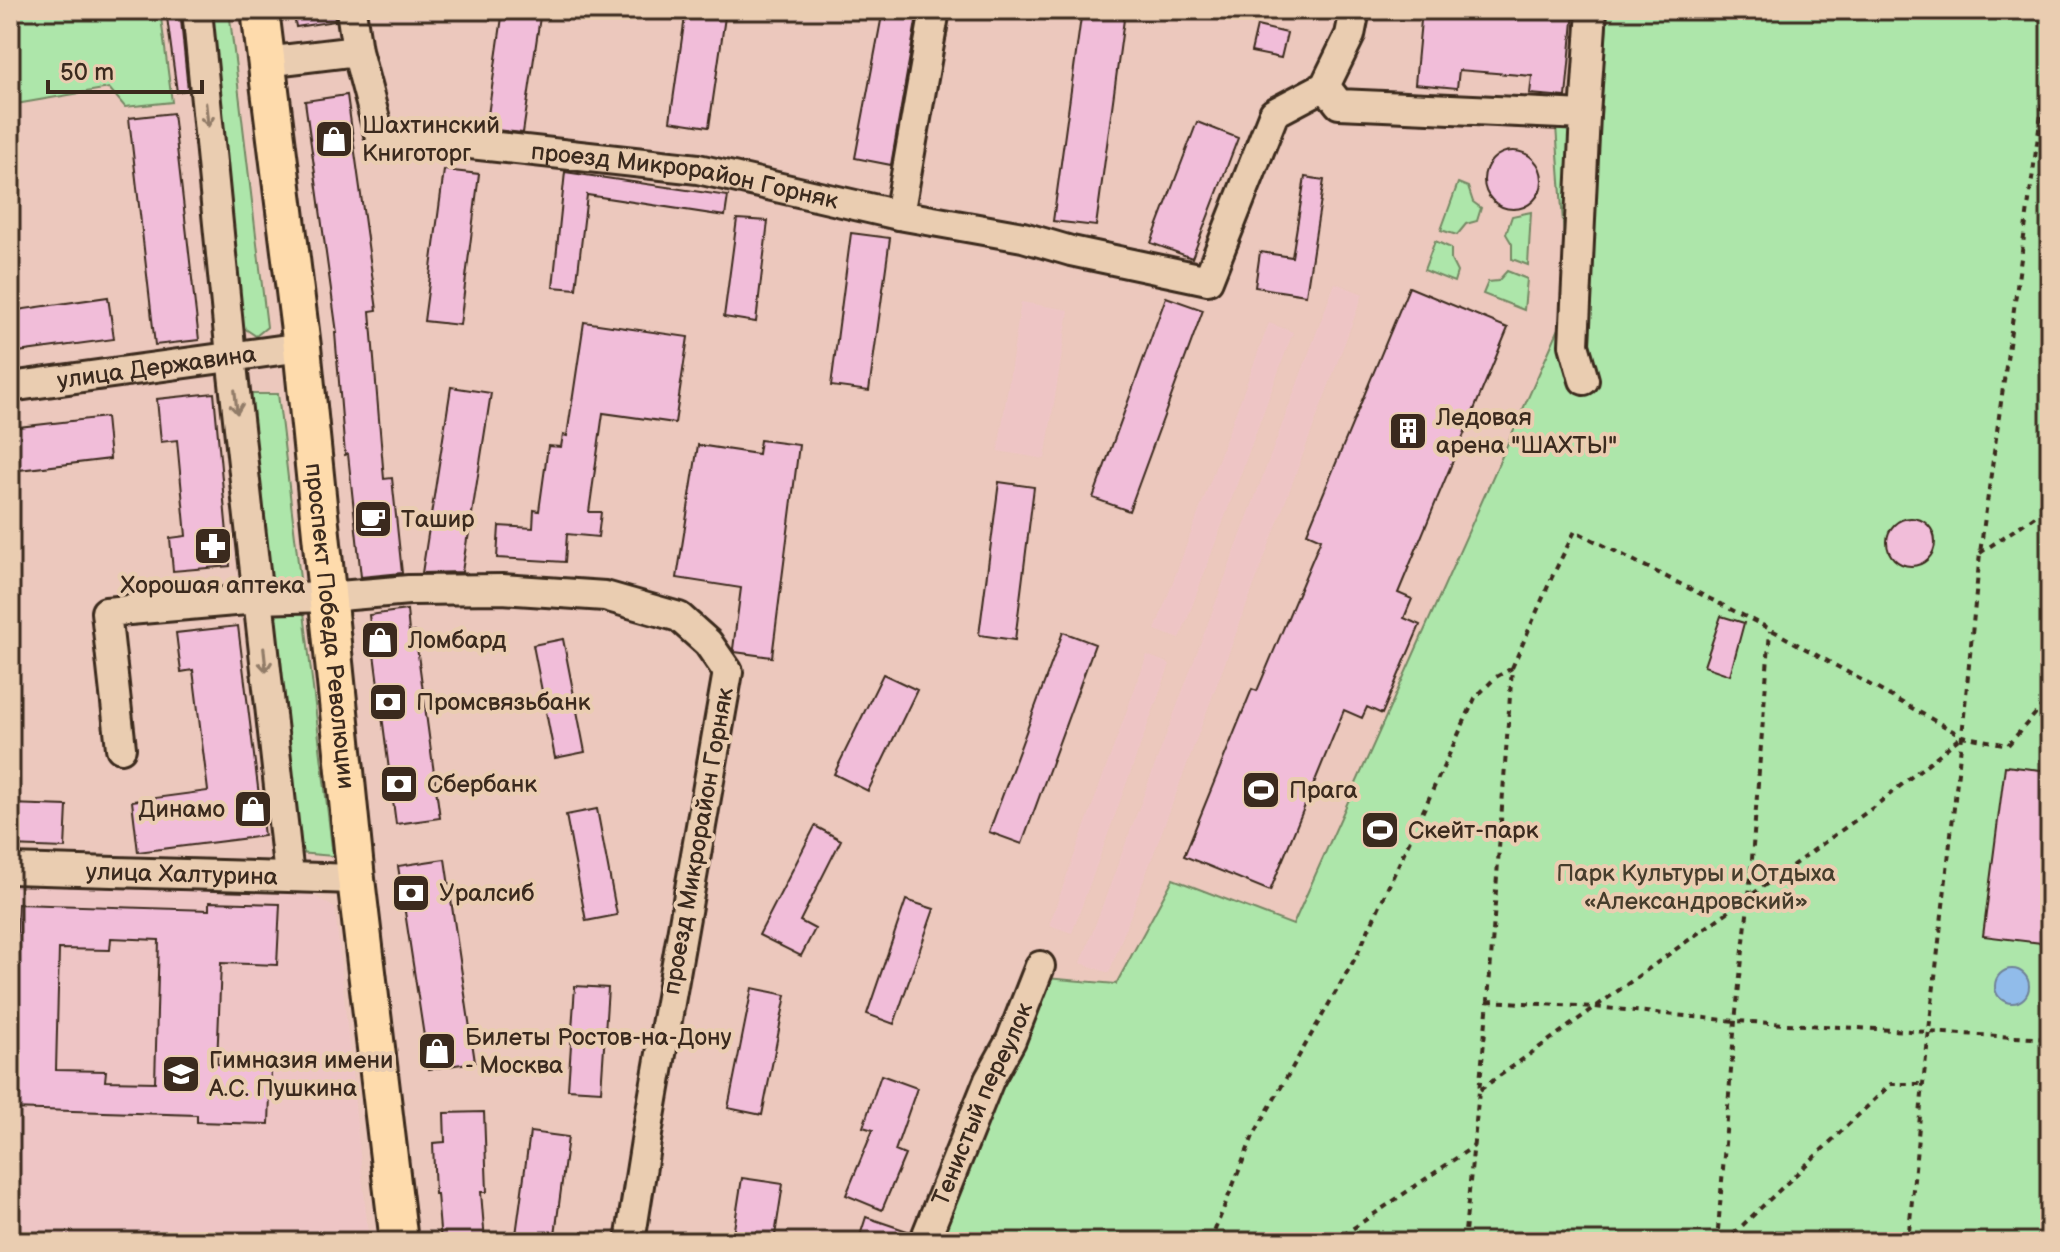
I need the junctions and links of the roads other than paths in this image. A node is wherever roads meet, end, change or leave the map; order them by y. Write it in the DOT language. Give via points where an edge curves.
graph roads {
  1 [pos="197,10"];
  2 [pos="260,10"];
  3 [pos="351,10"];
  4 [pos="935,10"];
  5 [pos="1355,10"];
  6 [pos="1592,10"];
  7 [pos="357,51"];
  8 [pos="266,62"];
  9 [pos="1325,86"];
  10 [pos="1585,115"];
  11 [pos="899,215"];
  12 [pos="302,347"];
  13 [pos="231,356"];
  14 [pos="1584,380"];
  15 [pos="10,387"];
  16 [pos="328,597"];
  17 [pos="258,599"];
  18 [pos="121,748"];
  19 [pos="10,869"];
  20 [pos="289,876"];
  21 [pos="356,879"];
  22 [pos="1040,966"];
  23 [pos="399,1242"];
  24 [pos="630,1242"];
  25 [pos="924,1242"];
  1 -- 13 [label="street, one-way"];
  2 -- 8 [label="main road, проспект Победа Революции"];
  3 -- 7 [label="street, проезд Микрорайон Горняк"];
  4 -- 11 [label="street"];
  5 -- 9 [label="street" via="1350,35"];
  6 -- 10 [label="street"];
  7 -- 8 [label="street"];
  7 -- 11 [label="street, проезд Микрорайон Горняк" via="379,134 698,169"];
  8 -- 12 [label="main road, проспект Победа Революции"];
  9 -- 10 [label="street" via="1339,104"];
  9 -- 11 [label="street, проезд Микрорайон Горняк" via="1274,113 1208,280"];
  10 -- 14 [label="street" via="1574,345"];
  12 -- 13 [label="street, улица Державина"];
  12 -- 16 [label="main road, проспект Победа Революции"];
  13 -- 15 [label="street, улица Державина"];
  13 -- 17 [label="street, one-way"];
  16 -- 17 [label="street"];
  16 -- 21 [label="main road, проспект Победа Революции"];
  16 -- 24 [label="street, проезд Микрорайон Горняк" via="502,589 605,596 679,617 708,643 728,672"];
  17 -- 18 [label="street" via="106,612"];
  17 -- 20 [label="street, one-way"];
  19 -- 20 [label="street, улица Халтурина"];
  20 -- 21 [label="street, улица Халтурина"];
  21 -- 23 [label="main road, проспект Победа Революции"];
  22 -- 25 [label="street, Тенистый переулок"];
}
